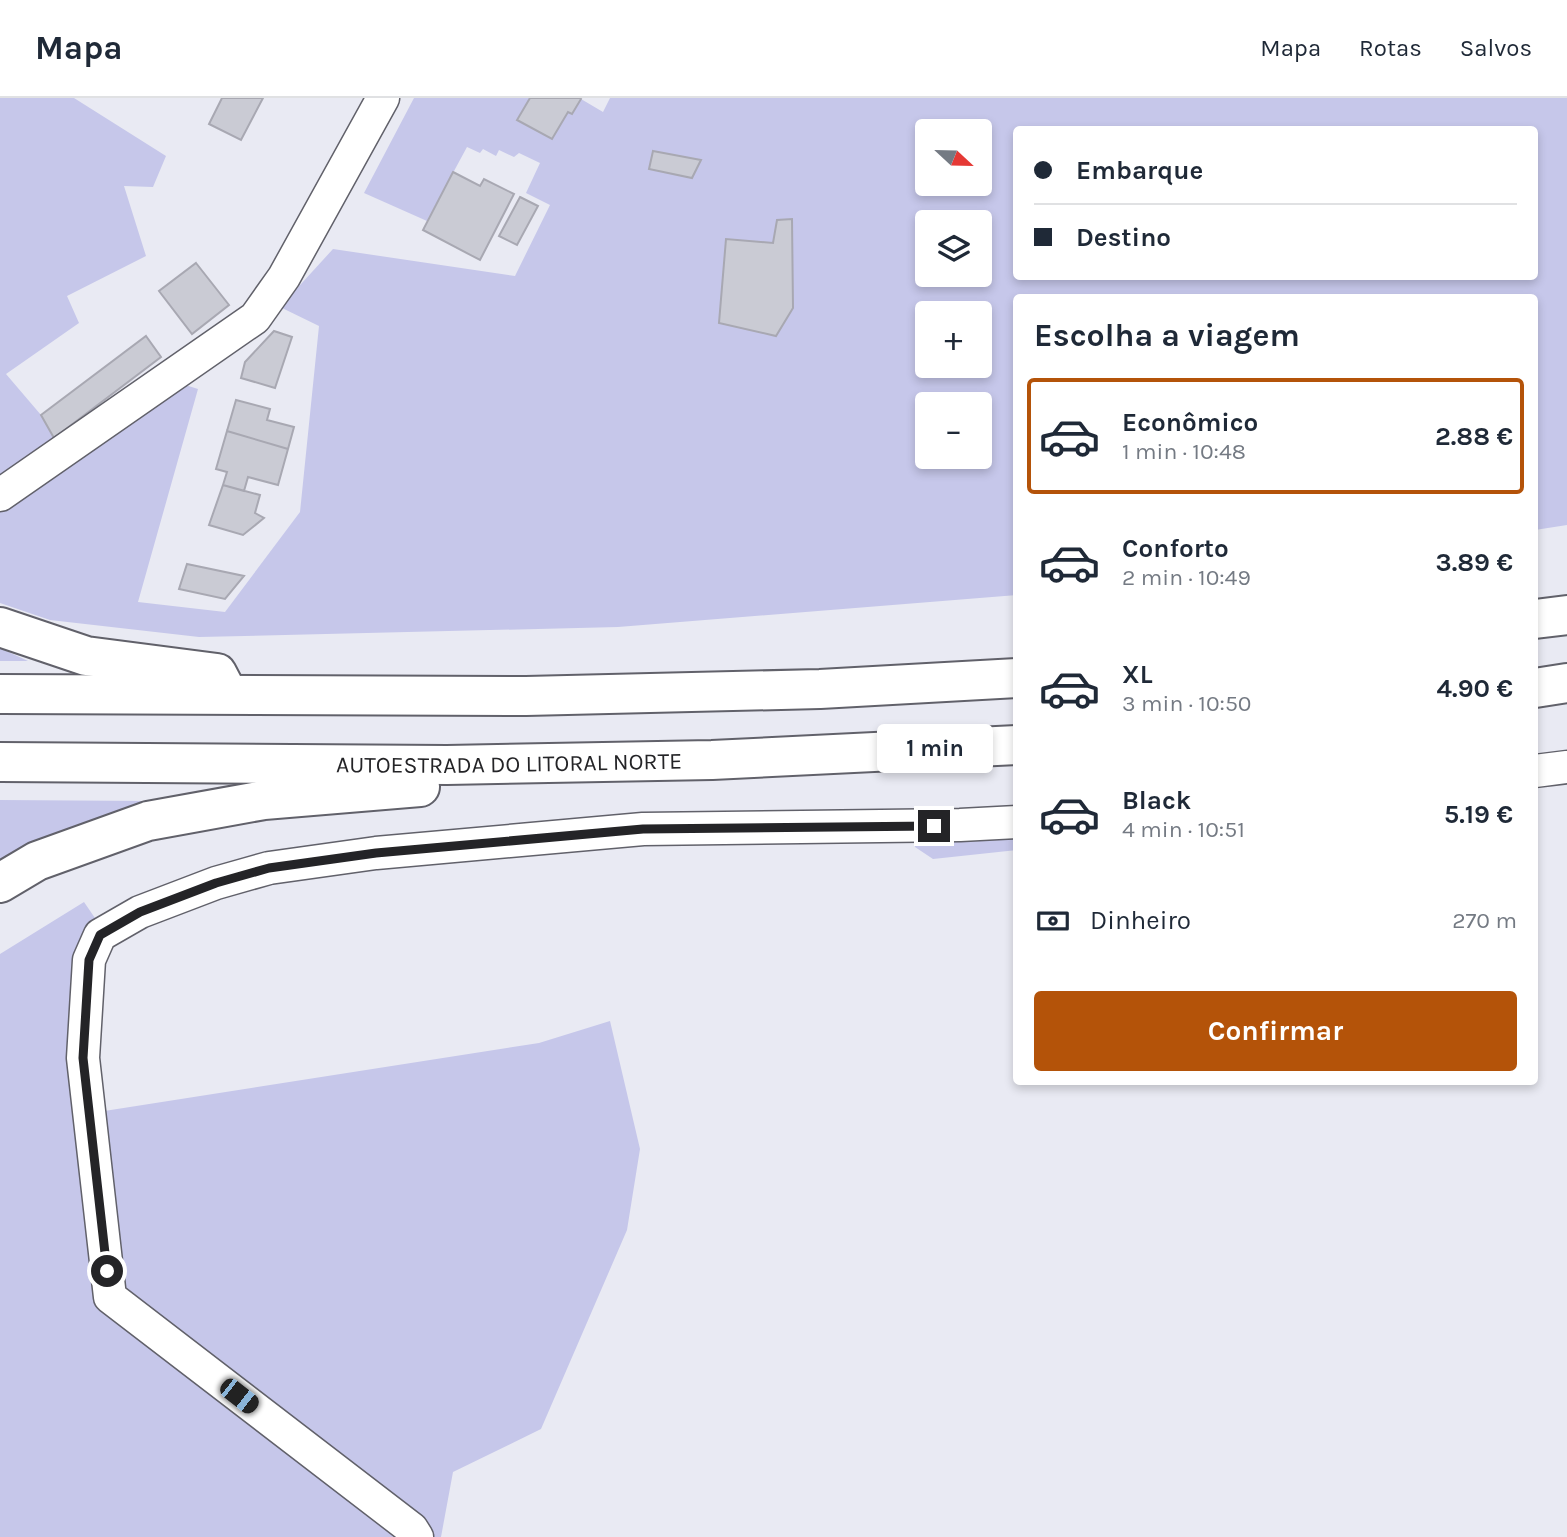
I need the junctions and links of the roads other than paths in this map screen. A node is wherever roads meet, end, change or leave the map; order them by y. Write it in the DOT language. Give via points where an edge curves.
graph roads {
  1 [pos="381,99"];
  2 [pos="0,495"];
  3 [pos="1567,615"];
  4 [pos="1538,619"];
  5 [pos="0,627"];
  6 [pos="1013,678"];
  7 [pos="1567,683"];
  8 [pos="1538,688"];
  9 [pos="0,694"];
  10 [pos="229,696"];
  11 [pos="1013,745"];
  12 [pos="0,762"];
  13 [pos="447,765"];
  14 [pos="1567,767"];
  15 [pos="1538,771"];
  16 [pos="1013,822"];
  17 [pos="0,883"];
  18 [pos="417,1537"];
  1 -- 2 [label="street" via="284,277 255,317"];
  3 -- 4 [label="highway"];
  5 -- 10 [label="highway" via="86,656 217,673"];
  6 -- 10 [label="highway" via="792,690"];
  7 -- 8 [label="highway"];
  9 -- 10 [label="highway"];
  11 -- 13 [label="highway, AUTOESTRADA DO LITORAL NORTE" via="712,760"];
  12 -- 13 [label="highway, AUTOESTRADA DO LITORAL NORTE"];
  13 -- 17 [label="highway" via="437,785 264,800 148,821 37,861"];
  14 -- 15 [label="street"];
  16 -- 18 [label="street" via="643,829 376,853 269,868 216,883 140,912 100,935 89,960 83,1058 110,1297"];
}
